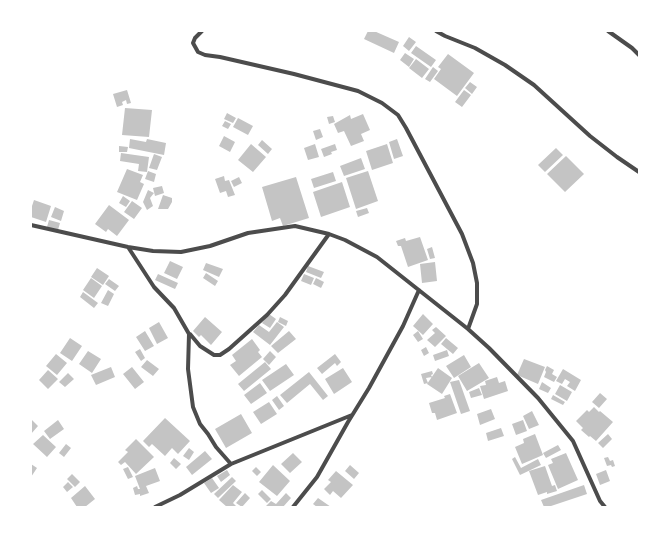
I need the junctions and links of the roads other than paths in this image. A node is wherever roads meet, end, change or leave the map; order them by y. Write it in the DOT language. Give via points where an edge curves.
graph roads {
  1 [pos="202,31"];
  2 [pos="436,31"];
  3 [pos="608,31"];
  4 [pos="639,55"];
  5 [pos="639,172"];
  6 [pos="31,225"];
  7 [pos="329,234"];
  8 [pos="128,247"];
  9 [pos="419,290"];
  10 [pos="468,329"];
  11 [pos="189,334"];
  12 [pos="352,414"];
  13 [pos="231,464"];
  14 [pos="155,507"];
  15 [pos="293,507"];
  16 [pos="605,507"];
  1 -- 10 [label="street" via="193,43 198,52 205,55 358,91 382,103 398,115 462,234 473,263 477,283 477,304"];
  2 -- 5 [label="street" via="475,48 523,77 590,136"];
  3 -- 4 [label="street"];
  6 -- 8 [label="street"];
  7 -- 8 [label="street" via="295,226 248,233 210,246 181,252"];
  7 -- 9 [label="street" via="377,257"];
  7 -- 11 [label="street" via="285,295 229,349 220,355 214,355 200,346"];
  8 -- 11 [label="street" via="154,287 174,308"];
  9 -- 10 [label="street"];
  9 -- 12 [label="street" via="403,326"];
  10 -- 16 [label="street" via="538,398 573,441"];
  11 -- 13 [label="street" via="188,369 193,408 200,424"];
  12 -- 13 [label="street"];
  12 -- 15 [label="street" via="317,477"];
  13 -- 14 [label="street"];
}
